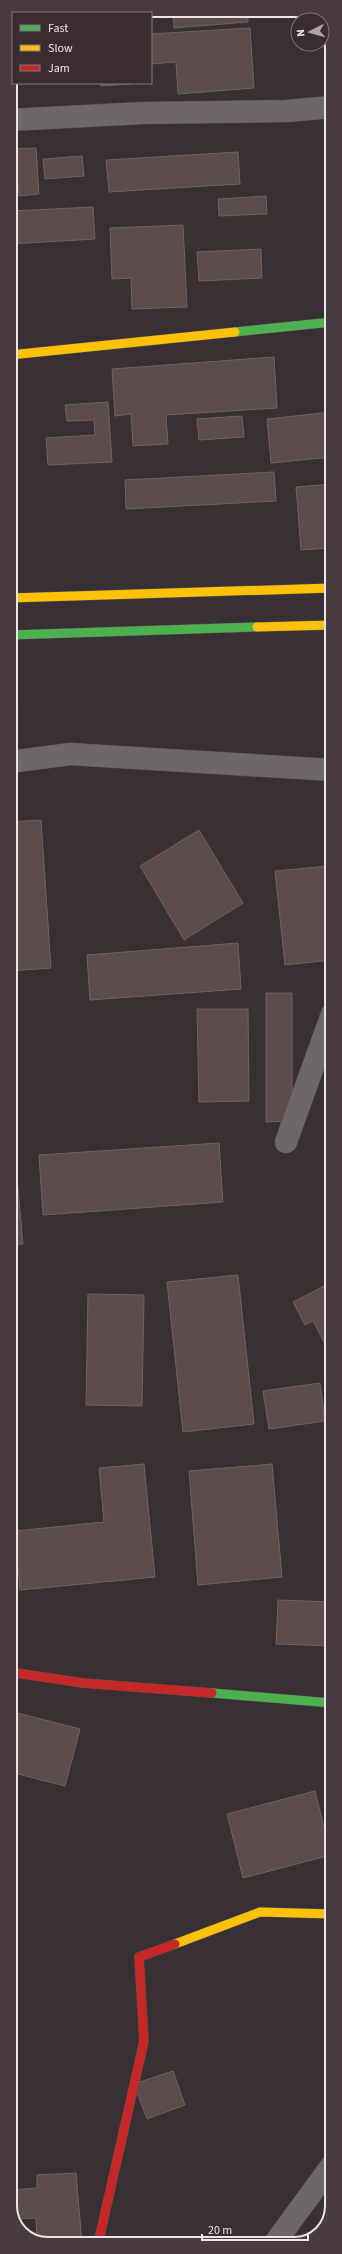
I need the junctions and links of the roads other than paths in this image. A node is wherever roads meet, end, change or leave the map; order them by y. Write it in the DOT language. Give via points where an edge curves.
graph roads {
  1 [pos="325,108"];
  2 [pos="17,120"];
  3 [pos="325,323"];
  4 [pos="17,354"];
  5 [pos="325,588"];
  6 [pos="17,598"];
  7 [pos="325,625"];
  8 [pos="17,635"];
  9 [pos="17,761"];
  10 [pos="325,770"];
  11 [pos="325,1033"];
  12 [pos="286,1142"];
  13 [pos="17,1673"];
  14 [pos="325,1702"];
  15 [pos="325,1914"];
  16 [pos="325,2175"];
  17 [pos="100,2237"];
  18 [pos="279,2237"];
  1 -- 2 [label="street"];
  3 -- 4 [label="street"];
  5 -- 6 [label="street"];
  7 -- 8 [label="street"];
  9 -- 10 [label="street" via="70,754"];
  11 -- 12 [label="street"];
  13 -- 14 [label="street" via="83,1683"];
  15 -- 17 [label="street" via="260,1912 139,1958 144,2041"];
  16 -- 18 [label="street"];
}
